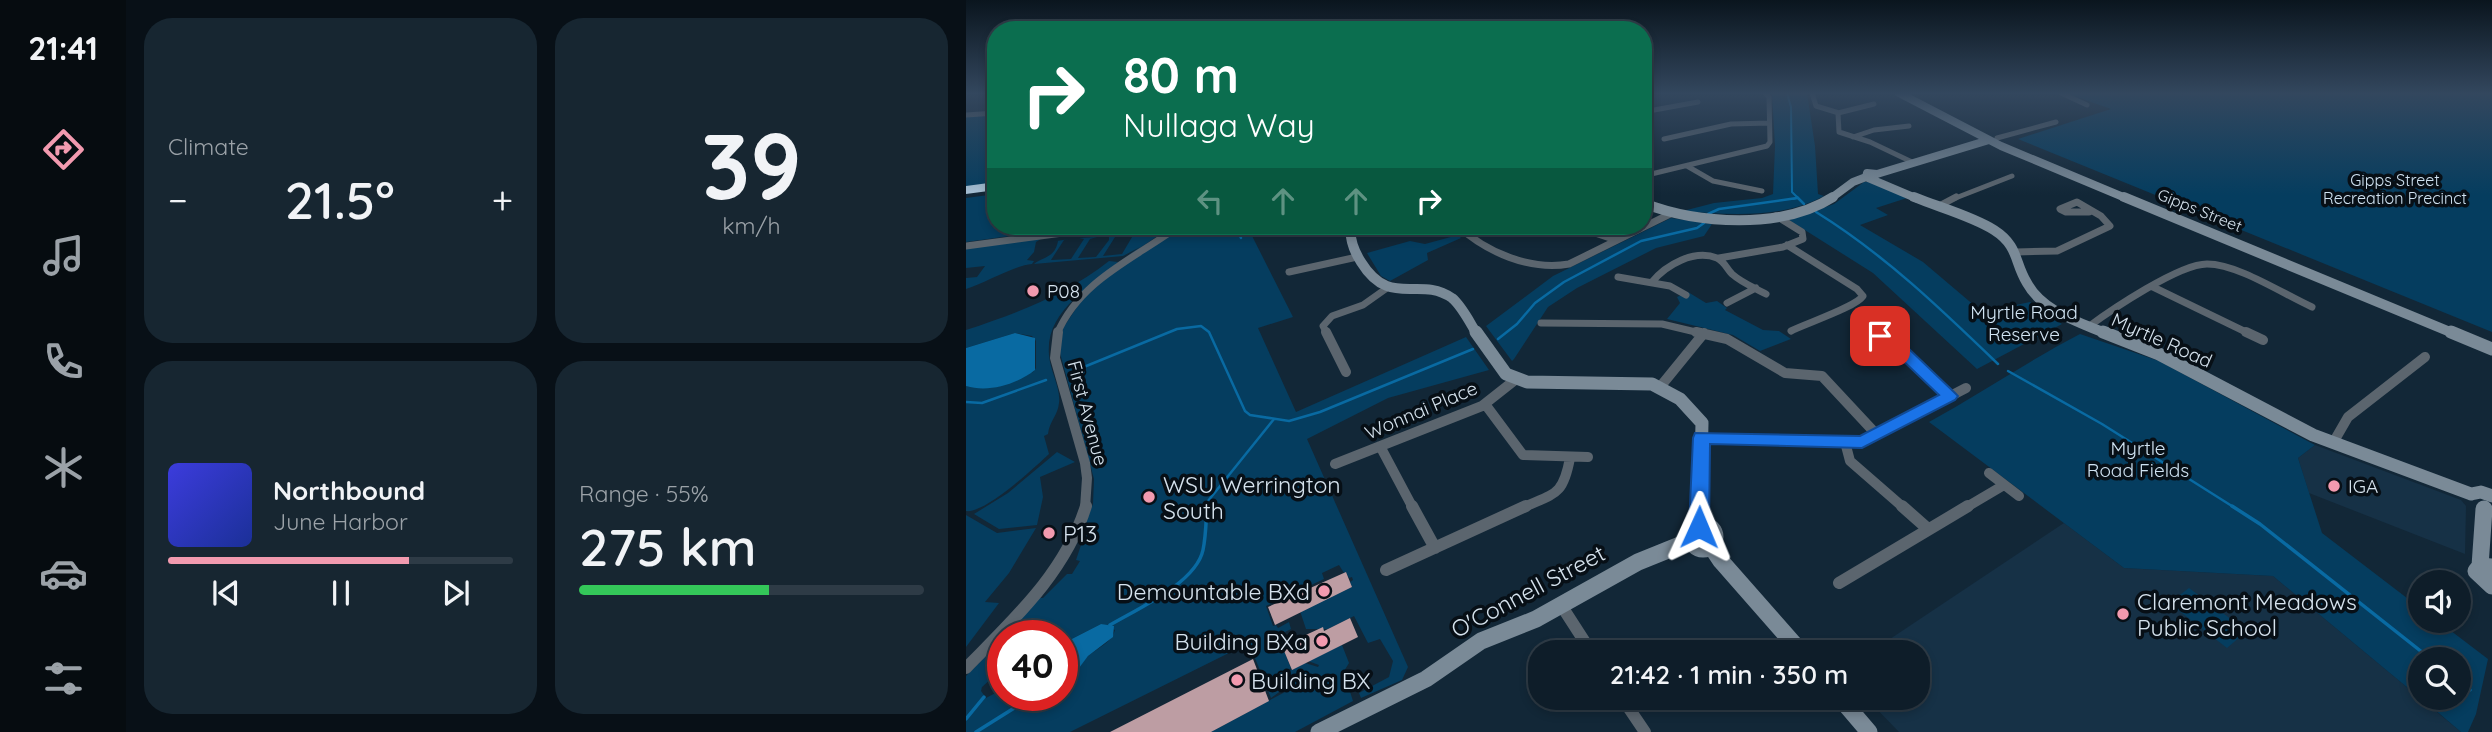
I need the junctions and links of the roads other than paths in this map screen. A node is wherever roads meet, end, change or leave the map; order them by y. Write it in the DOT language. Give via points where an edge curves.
graph roads {
  1 [pos="1717,127"];
  2 [pos="1769,127"];
  3 [pos="1838,127"];
  4 [pos="1897,127"];
  5 [pos="1968,127"];
  6 [pos="1971,127"];
  7 [pos="2037,127"];
  8 [pos="1853,137"];
  9 [pos="1664,139"];
  10 [pos="1992,139"];
  11 [pos="1912,162"];
  12 [pos="1686,166"];
  13 [pos="1652,174"];
  14 [pos="2012,176"];
  15 [pos="1872,177"];
  16 [pos="987,187"];
  17 [pos="966,190"];
  18 [pos="1762,191"];
  19 [pos="1652,206"];
  20 [pos="1940,206"];
  21 [pos="2089,212"];
  22 [pos="1672,213"];
  23 [pos="1775,215"];
  24 [pos="1652,223"];
  25 [pos="2111,223"];
  26 [pos="2122,224"];
  27 [pos="1051,235"];
  28 [pos="1166,235"];
  29 [pos="1351,235"];
  30 [pos="1469,235"];
  31 [pos="1601,235"];
  32 [pos="1626,235"];
  33 [pos="1616,240"];
  34 [pos="1787,245"];
  35 [pos="966,246"];
  36 [pos="2016,252"];
  37 [pos="1357,257"];
  38 [pos="1718,258"];
  39 [pos="1289,272"];
  40 [pos="1618,277"];
  41 [pos="1652,282"];
  42 [pos="2153,287"];
  43 [pos="1387,288"];
  44 [pos="1756,288"];
  45 [pos="1766,294"];
  46 [pos="1686,295"];
  47 [pos="1727,303"];
  48 [pos="2312,307"];
  49 [pos="1541,323"];
  50 [pos="2088,327"];
  51 [pos="1791,331"];
  52 [pos="1870,331"];
  53 [pos="1704,333"];
  54 [pos="2263,340"];
  55 [pos="2492,340"];
  56 [pos="2492,348"];
  57 [pos="2425,357"];
  58 [pos="1346,372"];
  59 [pos="1515,380"];
  60 [pos="1660,387"];
  61 [pos="1966,388"];
  62 [pos="1950,396"];
  63 [pos="1485,404"];
  64 [pos="1877,435"];
  65 [pos="1702,438"];
  66 [pos="1845,442"];
  67 [pos="2333,443"];
  68 [pos="1380,446"];
  69 [pos="1588,457"];
  70 [pos="1570,458"];
  71 [pos="1335,464"];
  72 [pos="1989,473"];
  73 [pos="2004,485"];
  74 [pos="2019,496"];
  75 [pos="2490,501"];
  76 [pos="1928,529"];
  77 [pos="1694,534"];
  78 [pos="1711,546"];
  79 [pos="1435,548"];
  80 [pos="1386,570"];
  81 [pos="2488,571"];
  82 [pos="1839,583"];
  83 [pos="1561,605"];
  84 [pos="1584,640"];
  85 [pos="1791,640"];
  86 [pos="966,668"];
  87 [pos="1629,710"];
  88 [pos="1850,710"];
  89 [pos="1642,731"];
  90 [pos="1319,732"];
  91 [pos="1869,732"];
  1 -- 9 [label="street"];
  2 -- 12 [label="street" via="1766,147"];
  3 -- 8 [label="street" via="1839,132"];
  4 -- 8 [label="street"];
  5 -- 10 [label="street, Gipps Street"];
  6 -- 10 [label="street, Gipps Street"];
  7 -- 10 [label="street"];
  8 -- 11 [label="street"];
  10 -- 11 [label="street"];
  10 -- 55 [label="street, Gipps Street"];
  10 -- 56 [label="street, Gipps Street"];
  11 -- 15 [label="street"];
  12 -- 13 [label="street"];
  12 -- 18 [label="street" via="1713,181"];
  14 -- 20 [label="street"];
  15 -- 20 [label="street, Myrtle Road"];
  15 -- 23 [label="street" via="1854,180 1822,204"];
  16 -- 17 [label="highway"];
  19 -- 22 [label="street"];
  20 -- 36 [label="street, Myrtle Road" via="1989,226"];
  21 -- 25 [label="street"];
  22 -- 23 [label="street" via="1722,220"];
  22 -- 24 [label="street"];
  23 -- 34 [label="street" via="1804,235"];
  25 -- 26 [label="street"];
  25 -- 36 [label="street" via="2057,251"];
  27 -- 35 [label="street"];
  28 -- 86 [label="street, First Avenue" via="1094,283 1063,319 1055,358 1087,477 1085,508 1069,546 1044,585"];
  29 -- 37 [label="street"];
  30 -- 33 [label="street" via="1482,246 1546,267 1569,264"];
  31 -- 33 [label="street"];
  32 -- 33 [label="street"];
  34 -- 38 [label="street"];
  34 -- 51 [label="street" via="1863,296 1858,304"];
  36 -- 50 [label="street, Myrtle Road" via="2025,281 2036,296"];
  37 -- 39 [label="street"];
  37 -- 43 [label="street" via="1371,280"];
  38 -- 41 [label="street" via="1687,259 1662,270"];
  38 -- 44 [label="street" via="1732,274"];
  40 -- 41 [label="street"];
  41 -- 46 [label="street"];
  42 -- 48 [label="street" via="2203,261"];
  42 -- 50 [label="street"];
  42 -- 54 [label="street"];
  43 -- 58 [label="street" via="1363,305 1332,316 1323,326"];
  43 -- 59 [label="street" via="1436,292 1453,299"];
  44 -- 45 [label="street"];
  44 -- 47 [label="street"];
  49 -- 53 [label="street" via="1558,318 1662,324"];
  50 -- 67 [label="street, Myrtle Road" via="2160,354"];
  52 -- 62 [label="street" via="1885,334"];
  53 -- 60 [label="street"];
  53 -- 64 [label="street" via="1731,341 1780,371 1822,376"];
  57 -- 67 [label="street" via="2348,417"];
  59 -- 60 [label="street"];
  59 -- 63 [label="street, Wonnai Place"];
  60 -- 65 [label="street" via="1699,416"];
  61 -- 62 [label="street"];
  62 -- 64 [label="street"];
  63 -- 68 [label="street, Wonnai Place"];
  63 -- 70 [label="street" via="1523,455"];
  64 -- 66 [label="street" via="1862,442"];
  65 -- 66 [label="street"];
  65 -- 77 [label="street"];
  66 -- 76 [label="street" via="1850,461"];
  67 -- 75 [label="street, Myrtle Road" via="2471,494 2473,501"];
  68 -- 71 [label="street, Wonnai Place"];
  68 -- 79 [label="street"];
  69 -- 70 [label="street"];
  70 -- 79 [label="street" via="1561,489"];
  72 -- 73 [label="street"];
  73 -- 74 [label="street"];
  73 -- 76 [label="street"];
  75 -- 81 [label="street"];
  76 -- 82 [label="street"];
  77 -- 78 [label="street" via="1698,548"];
  77 -- 83 [label="street, O'Connell Street"];
  78 -- 85 [label="street"];
  79 -- 80 [label="street"];
  83 -- 84 [label="street"];
  83 -- 90 [label="street, O'Connell Street" via="1481,641 1426,679"];
  87 -- 89 [label="street"];
  88 -- 91 [label="street"];
}
